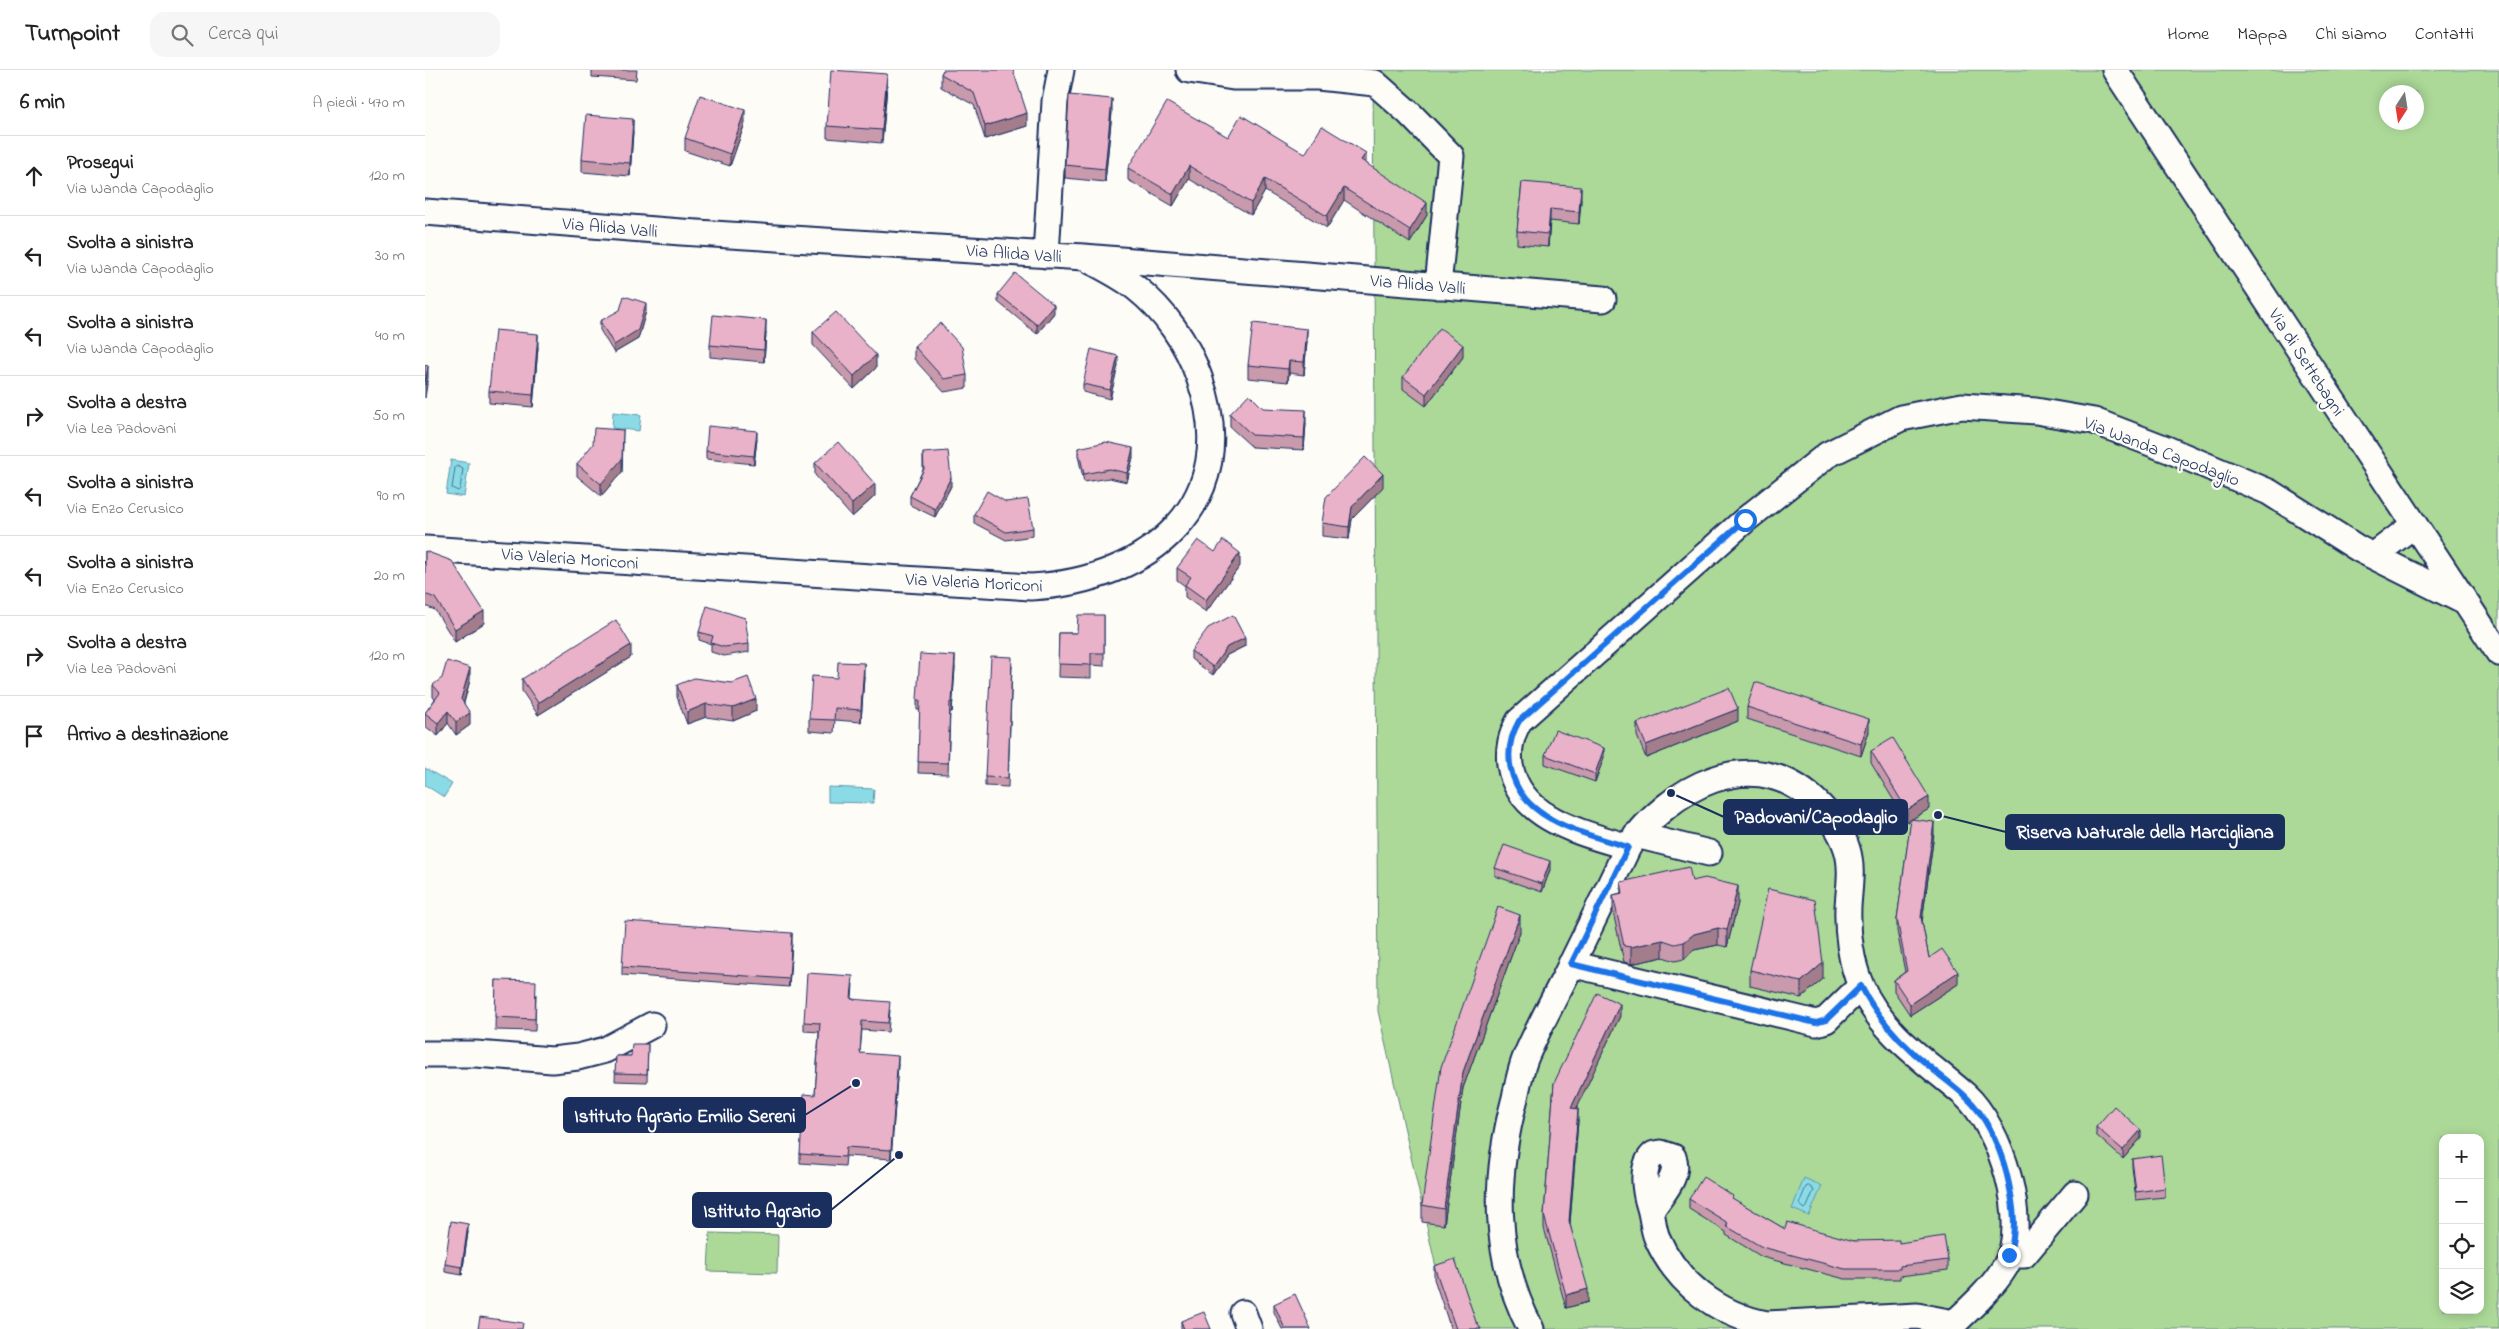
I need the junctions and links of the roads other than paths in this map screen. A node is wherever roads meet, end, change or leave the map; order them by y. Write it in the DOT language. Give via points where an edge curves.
graph roads {
  1 [pos="1061,70"];
  2 [pos="1189,70"];
  3 [pos="2115,70"];
  4 [pos="425,212"];
  5 [pos="1046,255"];
  6 [pos="1084,257"];
  7 [pos="1438,286"];
  8 [pos="1603,299"];
  9 [pos="2414,525"];
  10 [pos="425,549"];
  11 [pos="2373,556"];
  12 [pos="2465,602"];
  13 [pos="2499,653"];
  14 [pos="1632,841"];
  15 [pos="1709,853"];
  16 [pos="1571,964"];
  17 [pos="1861,986"];
  18 [pos="652,1024"];
  19 [pos="428,1054"];
  20 [pos="2075,1194"];
  21 [pos="1651,1211"];
  22 [pos="2009,1255"];
  23 [pos="1951,1326"];
  24 [pos="1531,1329"];
  1 -- 5 [label="street" via="1055,101"];
  2 -- 7 [label="street" via="1233,77 1319,77 1375,83 1451,156"];
  3 -- 9 [label="street, Via di Settebagni"];
  4 -- 5 [label="street, Via Alida Valli"];
  5 -- 6 [label="street, Via Alida Valli"];
  6 -- 7 [label="street, Via Alida Valli"];
  6 -- 10 [label="street, Via Valeria Moriconi" via="1136,288 1171,325 1194,364 1208,406 1210,452 1200,494 1167,535 1144,555 1124,565 1074,582 1031,587"];
  7 -- 8 [label="street, Via Alida Valli"];
  9 -- 11 [label="street"];
  9 -- 12 [label="street, Via di Settebagni"];
  11 -- 12 [label="street, Via Wanda Capodaglio"];
  11 -- 14 [label="street, Via Wanda Capodaglio" via="2269,492 2094,422 2036,411 1962,406 1901,418 1827,455 1745,520 1519,721 1509,744 1509,757 1511,771 1521,793 1552,820"];
  12 -- 13 [label="street, Via di Settebagni"];
  14 -- 15 [label="street, Via Wanda Capodaglio"];
  14 -- 16 [label="street"];
  14 -- 17 [label="street" via="1671,802 1717,777 1751,773 1783,779 1797,786 1822,807 1846,846 1851,879 1848,909 1850,941"];
  16 -- 17 [label="street" via="1816,1023 1826,1020"];
  16 -- 24 [label="street" via="1526,1056 1507,1126 1500,1187 1503,1252 1517,1302"];
  17 -- 22 [label="street" via="1875,1012 1894,1035 1966,1096 1990,1129 2005,1167 2013,1204 2015,1238"];
  18 -- 19 [label="street" via="605,1050 577,1057 552,1060"];
  20 -- 22 [label="street" via="2024,1255"];
  21 -- 23 [label="street" via="1656,1236 1675,1270 1711,1303 1744,1320 1767,1324 1917,1316"];
  22 -- 23 [label="street" via="2006,1266"];
}
